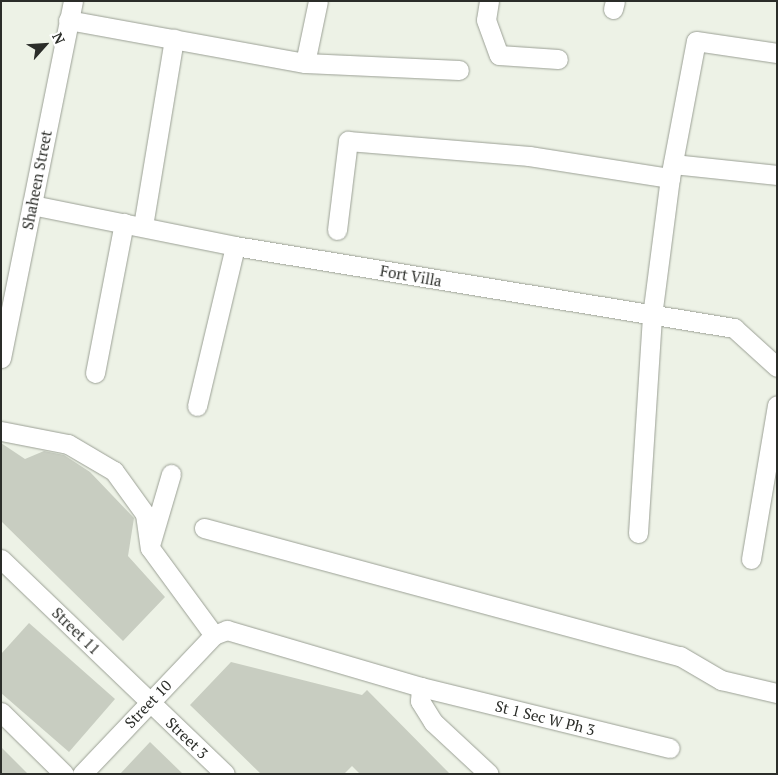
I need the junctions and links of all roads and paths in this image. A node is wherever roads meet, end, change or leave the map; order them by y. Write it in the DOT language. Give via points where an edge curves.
graph roads {
  1 [pos="73,1"];
  2 [pos="318,1"];
  3 [pos="489,1"];
  4 [pos="68,20"];
  5 [pos="174,39"];
  6 [pos="777,54"];
  7 [pos="558,58"];
  8 [pos="305,63"];
  9 [pos="459,70"];
  10 [pos="672,171"];
  11 [pos="777,176"];
  12 [pos="32,205"];
  13 [pos="124,222"];
  14 [pos="143,226"];
  15 [pos="337,230"];
  16 [pos="235,246"];
  17 [pos="652,316"];
  18 [pos="1,358"];
  19 [pos="777,367"];
  20 [pos="95,373"];
  21 [pos="777,405"];
  22 [pos="197,406"];
  23 [pos="775,427"];
  24 [pos="1,431"];
  25 [pos="171,474"];
  26 [pos="204,528"];
  27 [pos="638,533"];
  28 [pos="150,548"];
  29 [pos="1,559"];
  30 [pos="751,559"];
  31 [pos="214,635"];
  32 [pos="421,687"];
  33 [pos="777,693"];
  34 [pos="150,702"];
  35 [pos="1,712"];
  36 [pos="670,748"];
  37 [pos="64,774"];
  38 [pos="82,774"];
  39 [pos="225,774"];
  40 [pos="489,774"];
  1 -- 4 [label="street, Shaheen Street"];
  2 -- 8 [label="street"];
  3 -- 7 [label="street" via="486,20 499,55"];
  4 -- 5 [label="street"];
  4 -- 12 [label="street, Shaheen Street"];
  5 -- 8 [label="street"];
  5 -- 14 [label="street"];
  6 -- 10 [label="street" via="696,41"];
  8 -- 9 [label="street"];
  10 -- 11 [label="street"];
  10 -- 15 [label="street" via="348,141"];
  10 -- 17 [label="street"];
  12 -- 13 [label="street, Fort Villa"];
  12 -- 18 [label="street, Shaheen Street"];
  13 -- 14 [label="street, Fort Villa"];
  13 -- 20 [label="street"];
  14 -- 16 [label="street, Fort Villa"];
  16 -- 17 [label="street, Fort Villa"];
  16 -- 22 [label="street"];
  17 -- 19 [label="street, Fort Villa" via="734,328"];
  17 -- 27 [label="street"];
  21 -- 23 [label="street"];
  23 -- 30 [label="street"];
  24 -- 28 [label="street" via="68,444 114,470 145,514"];
  25 -- 28 [label="street"];
  26 -- 33 [label="street" via="680,656 721,680"];
  28 -- 31 [label="street"];
  29 -- 34 [label="street, Street 11"];
  31 -- 32 [label="street, St 1 Sec W Ph 3" via="227,630"];
  31 -- 34 [label="street, Street 10"];
  32 -- 36 [label="street, St 1 Sec W Ph 3"];
  32 -- 40 [label="street" via="420,701 433,722"];
  34 -- 38 [label="street, Street 10"];
  34 -- 39 [label="street, Street 3"];
  35 -- 37 [label="street"];
}
